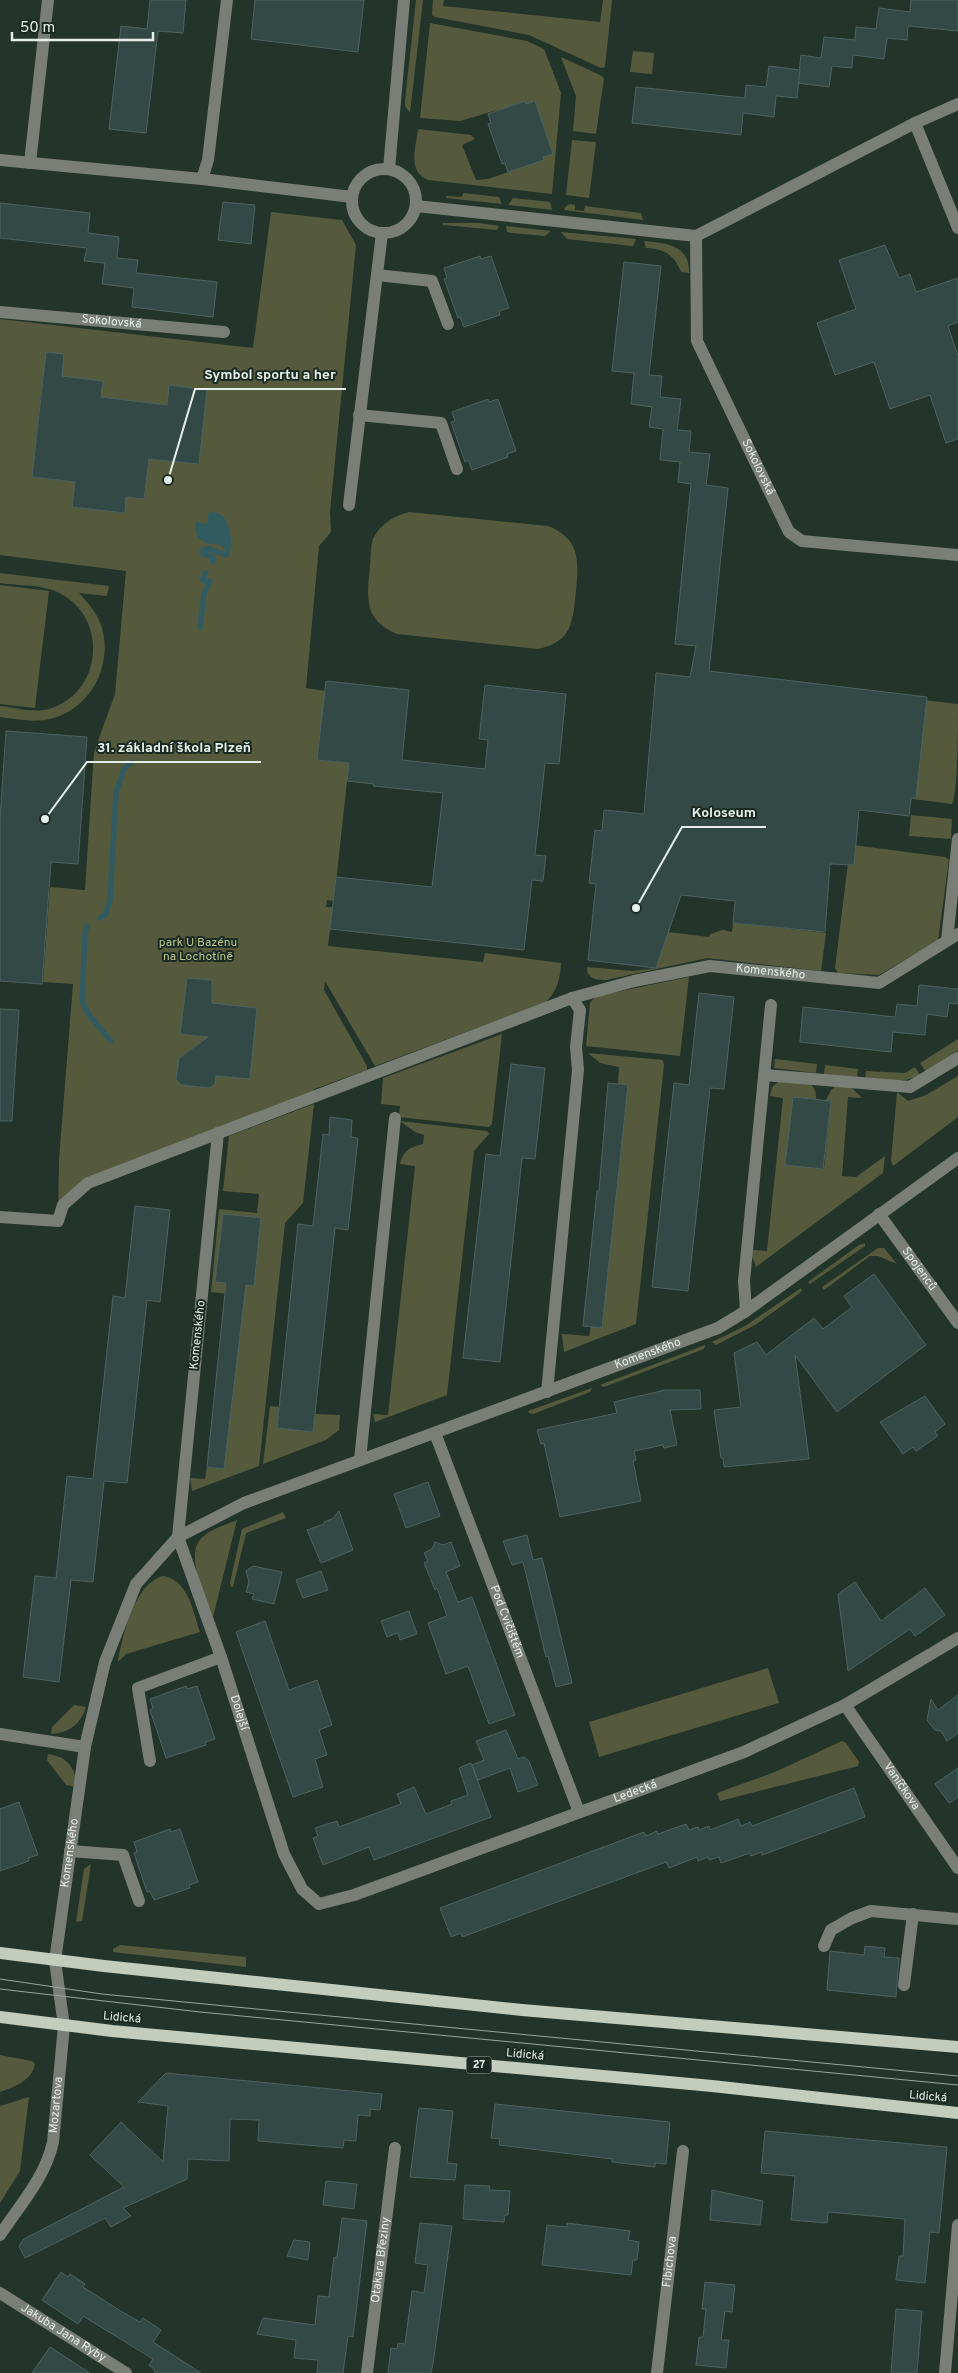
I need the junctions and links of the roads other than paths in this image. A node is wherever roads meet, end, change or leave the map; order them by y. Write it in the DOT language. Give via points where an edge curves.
graph roads {
  1 [pos="48,0"];
  2 [pos="227,0"];
  3 [pos="404,0"];
  4 [pos="958,104"];
  5 [pos="915,123"];
  6 [pos="0,160"];
  7 [pos="30,163"];
  8 [pos="389,169"];
  9 [pos="202,179"];
  10 [pos="352,197"];
  11 [pos="416,206"];
  12 [pos="958,228"];
  13 [pos="382,233"];
  14 [pos="696,236"];
  15 [pos="377,275"];
  16 [pos="0,312"];
  17 [pos="448,324"];
  18 [pos="224,332"];
  19 [pos="359,415"];
  20 [pos="457,469"];
  21 [pos="349,505"];
  22 [pos="958,555"];
  23 [pos="958,840"];
  24 [pos="953,937"];
  25 [pos="572,998"];
  26 [pos="771,1005"];
  27 [pos="958,1058"];
  28 [pos="764,1075"];
  29 [pos="395,1118"];
  30 [pos="218,1133"];
  31 [pos="958,1158"];
  32 [pos="879,1214"];
  33 [pos="0,1217"];
  34 [pos="746,1312"];
  35 [pos="958,1323"];
  36 [pos="547,1392"];
  37 [pos="435,1433"];
  38 [pos="360,1460"];
  39 [pos="178,1537"];
  40 [pos="958,1638"];
  41 [pos="220,1657"];
  42 [pos="845,1704"];
  43 [pos="0,1734"];
  44 [pos="85,1747"];
  45 [pos="150,1761"];
  46 [pos="579,1812"];
  47 [pos="70,1851"];
  48 [pos="958,1868"];
  49 [pos="302,1889"];
  50 [pos="139,1902"];
  51 [pos="913,1914"];
  52 [pos="958,1919"];
  53 [pos="824,1946"];
  54 [pos="0,1953"];
  55 [pos="55,1960"];
  56 [pos="904,1985"];
  57 [pos="0,2017"];
  58 [pos="64,2026"];
  59 [pos="958,2047"];
  60 [pos="958,2113"];
  61 [pos="395,2148"];
  62 [pos="683,2151"];
  63 [pos="958,2224"];
  64 [pos="0,2234"];
  65 [pos="0,2293"];
  66 [pos="126,2373"];
  67 [pos="367,2373"];
  68 [pos="657,2373"];
  69 [pos="945,2373"];
  1 -- 7 [label="street"];
  2 -- 9 [label="street" via="208,160"];
  3 -- 8 [label="street"];
  4 -- 5 [label="street"];
  5 -- 12 [label="street"];
  5 -- 14 [label="street"];
  6 -- 7 [label="street"];
  7 -- 9 [label="street"];
  8 -- 10 [label="street" via="365,175 355,187"];
  8 -- 11 [label="street" via="407,178 416,196"];
  9 -- 10 [label="street"];
  10 -- 13 [label="street" via="357,219 373,231"];
  11 -- 13 [label="street" via="408,223 392,232"];
  11 -- 14 [label="street"];
  13 -- 15 [label="street"];
  14 -- 22 [label="street, Sokolovská" via="697,341 789,532 802,541"];
  15 -- 17 [label="street" via="432,281"];
  15 -- 19 [label="street"];
  16 -- 18 [label="street, Sokolovská"];
  19 -- 20 [label="street" via="441,423"];
  19 -- 21 [label="street"];
  23 -- 24 [label="street"];
  24 -- 25 [label="street, Komenského" via="879,983 710,966"];
  25 -- 30 [label="street, Komenského"];
  25 -- 36 [label="street" via="580,1010 576,1047 578,1070"];
  26 -- 28 [label="street"];
  27 -- 28 [label="street" via="910,1087"];
  28 -- 34 [label="street" via="744,1281"];
  29 -- 38 [label="street"];
  30 -- 33 [label="street, Komenského" via="88,1183 63,1205 58,1221"];
  30 -- 39 [label="street, Komenského"];
  31 -- 32 [label="street, Komenského"];
  32 -- 34 [label="street, Komenského"];
  32 -- 35 [label="street, Spojenců"];
  34 -- 36 [label="street, Komenského" via="704,1333"];
  36 -- 37 [label="street, Komenského"];
  37 -- 38 [label="street, Komenského"];
  37 -- 46 [label="street, Pod Cvičištěm"];
  38 -- 39 [label="street, Komenského" via="244,1503"];
  39 -- 41 [label="street, Dolejší"];
  39 -- 44 [label="street, Komenského" via="136,1584 105,1662"];
  40 -- 42 [label="street, Ledecká"];
  41 -- 45 [label="street" via="138,1688"];
  41 -- 49 [label="street, Dolejší" via="284,1854"];
  42 -- 46 [label="street, Ledecká" via="744,1752"];
  42 -- 48 [label="street, Vaníčkova"];
  43 -- 44 [label="street"];
  44 -- 47 [label="street, Komenského"];
  46 -- 49 [label="street, Ledecká" via="354,1895 319,1904"];
  47 -- 50 [label="street" via="124,1855"];
  47 -- 55 [label="street, Komenského"];
  51 -- 52 [label="street"];
  51 -- 53 [label="street" via="871,1910 831,1930"];
  51 -- 56 [label="street"];
  54 -- 55 [label="main road"];
  55 -- 58 [label="street, Mozartova"];
  55 -- 59 [label="main road" via="532,2011"];
  57 -- 58 [label="main road, Lidická / 27"];
  58 -- 60 [label="main road, Lidická / 27" via="712,2086"];
  58 -- 64 [label="street, Mozartova" via="53,2142 48,2160 34,2187"];
  61 -- 67 [label="street, Otakara Březiny"];
  62 -- 68 [label="street, Fibichova"];
  63 -- 69 [label="street"];
  65 -- 66 [label="street, Jakuba Jana Ryby"];
}
